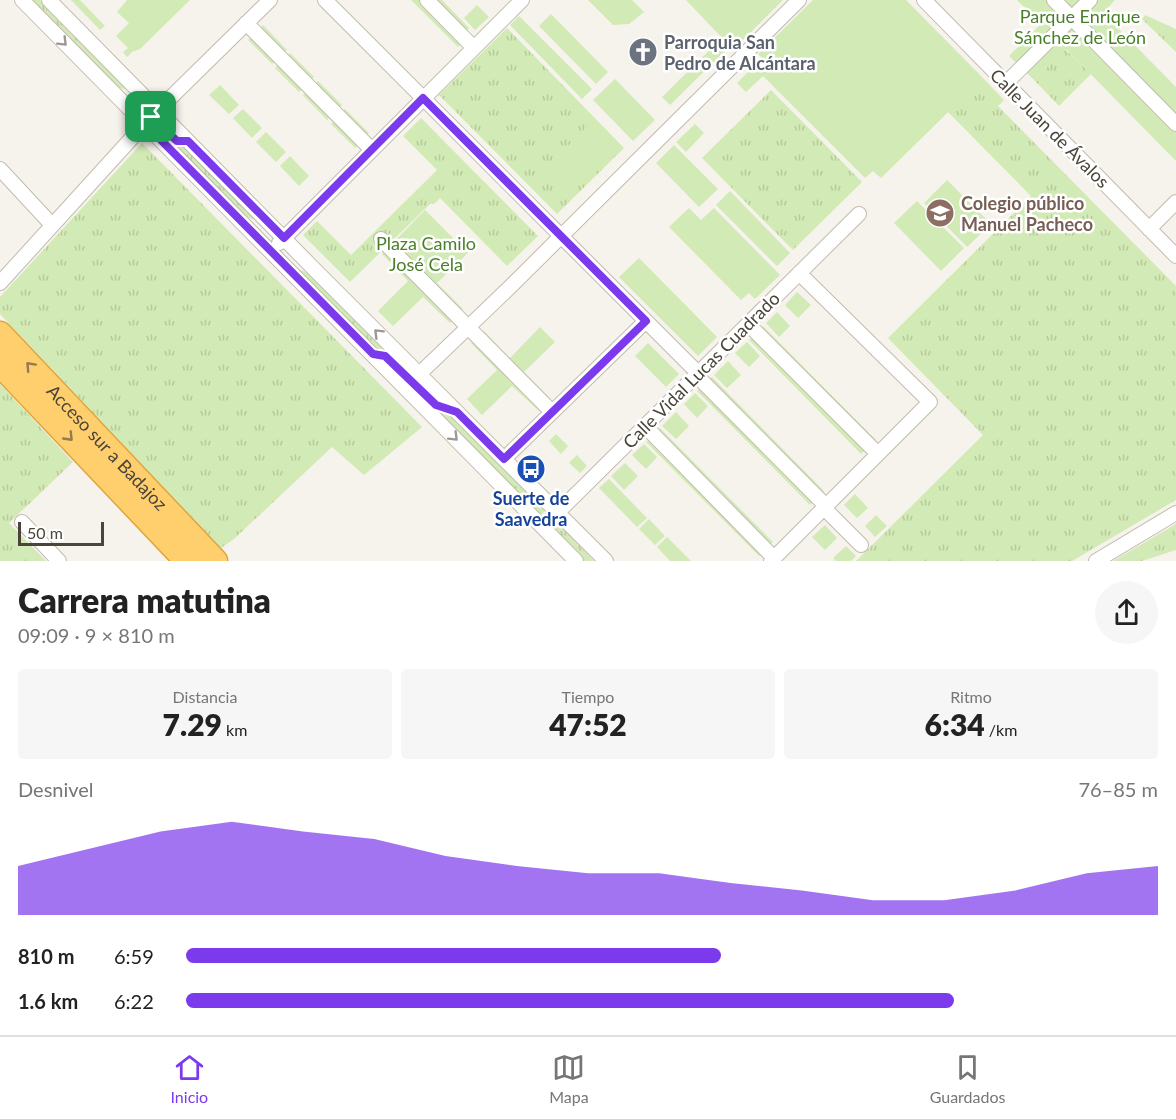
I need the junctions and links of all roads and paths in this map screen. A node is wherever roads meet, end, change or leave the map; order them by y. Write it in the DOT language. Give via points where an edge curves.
graph roads {
  1 [pos="22,0"];
  2 [pos="49,0"];
  3 [pos="270,0"];
  4 [pos="325,0"];
  5 [pos="427,0"];
  6 [pos="522,0"];
  7 [pos="799,0"];
  8 [pos="924,0"];
  9 [pos="1054,0"];
  10 [pos="1090,0"];
  11 [pos="1072,18"];
  12 [pos="246,23"];
  13 [pos="474,48"];
  14 [pos="1006,83"];
  15 [pos="423,98"];
  16 [pos="151,117"];
  17 [pos="1176,124"];
  18 [pos="372,150"];
  19 [pos="0,169"];
  20 [pos="1176,202"];
  21 [pos="859,214"];
  22 [pos="52,225"];
  23 [pos="1149,229"];
  24 [pos="560,236"];
  25 [pos="381,239"];
  26 [pos="277,244"];
  27 [pos="1176,256"];
  28 [pos="799,273"];
  29 [pos="0,283"];
  30 [pos="646,321"];
  31 [pos="748,324"];
  32 [pos="469,327"];
  33 [pos="0,334"];
  34 [pos="0,364"];
  35 [pos="697,374"];
  36 [pos="412,381"];
  37 [pos="552,412"];
  38 [pos="645,426"];
  39 [pos="878,454"];
  40 [pos="504,459"];
  41 [pos="825,507"];
  42 [pos="558,513"];
  43 [pos="1176,513"];
  44 [pos="22,522"];
  45 [pos="543,527"];
  46 [pos="861,545"];
  47 [pos="773,559"];
  48 [pos="59,561"];
  49 [pos="187,561"];
  50 [pos="215,561"];
  51 [pos="576,561"];
  52 [pos="606,561"];
  53 [pos="1096,561"];
  1 -- 16 [label="street, one-way" via="111,91"];
  2 -- 16 [label="street"];
  3 -- 12 [label="street"];
  4 -- 15 [label="street"];
  5 -- 13 [label="street"];
  6 -- 13 [label="street"];
  7 -- 24 [label="street"];
  8 -- 14 [label="street, Calle Juan de Ávalos"];
  9 -- 11 [label="street"];
  10 -- 11 [label="street"];
  11 -- 14 [label="street"];
  11 -- 17 [label="street"];
  12 -- 16 [label="street"];
  12 -- 18 [label="street"];
  13 -- 15 [label="street"];
  14 -- 23 [label="street, Calle Juan de Ávalos"];
  15 -- 18 [label="street"];
  15 -- 24 [label="street"];
  16 -- 22 [label="street"];
  16 -- 26 [label="street" via="188,141"];
  16 -- 26 [label="street" via="243,223"];
  18 -- 26 [label="street"];
  19 -- 22 [label="street"];
  20 -- 23 [label="street"];
  21 -- 28 [label="street, Calle Vidal Lucas Cuadrado"];
  22 -- 29 [label="street"];
  23 -- 27 [label="street, Calle Juan de Ávalos"];
  24 -- 30 [label="street"];
  24 -- 32 [label="street"];
  25 -- 32 [label="street"];
  26 -- 36 [label="street" via="373,354"];
  36 -- 26 [label="street, one-way" via="314,269"];
  28 -- 31 [label="street, Calle Vidal Lucas Cuadrado"];
  28 -- 39 [label="street" via="930,402"];
  30 -- 35 [label="street"];
  30 -- 37 [label="street"];
  31 -- 35 [label="street, Calle Vidal Lucas Cuadrado"];
  31 -- 39 [label="street"];
  32 -- 36 [label="street"];
  32 -- 37 [label="street"];
  50 -- 33 [label="highway, Acceso sur a Badajoz, one-way"];
  34 -- 49 [label="highway, Acceso sur a Badajoz, one-way"];
  35 -- 38 [label="street, Calle Vidal Lucas Cuadrado"];
  35 -- 41 [label="street"];
  36 -- 40 [label="street" via="457,412"];
  36 -- 45 [label="street, one-way"];
  37 -- 40 [label="street"];
  38 -- 42 [label="street, Calle Vidal Lucas Cuadrado"];
  38 -- 47 [label="street"];
  39 -- 41 [label="street"];
  40 -- 42 [label="street"];
  41 -- 46 [label="street"];
  41 -- 47 [label="street"];
  42 -- 45 [label="street, Calle Vidal Lucas Cuadrado"];
  42 -- 52 [label="street"];
  43 -- 53 [label="street"];
  44 -- 48 [label="street"];
  45 -- 51 [label="street"];
}
